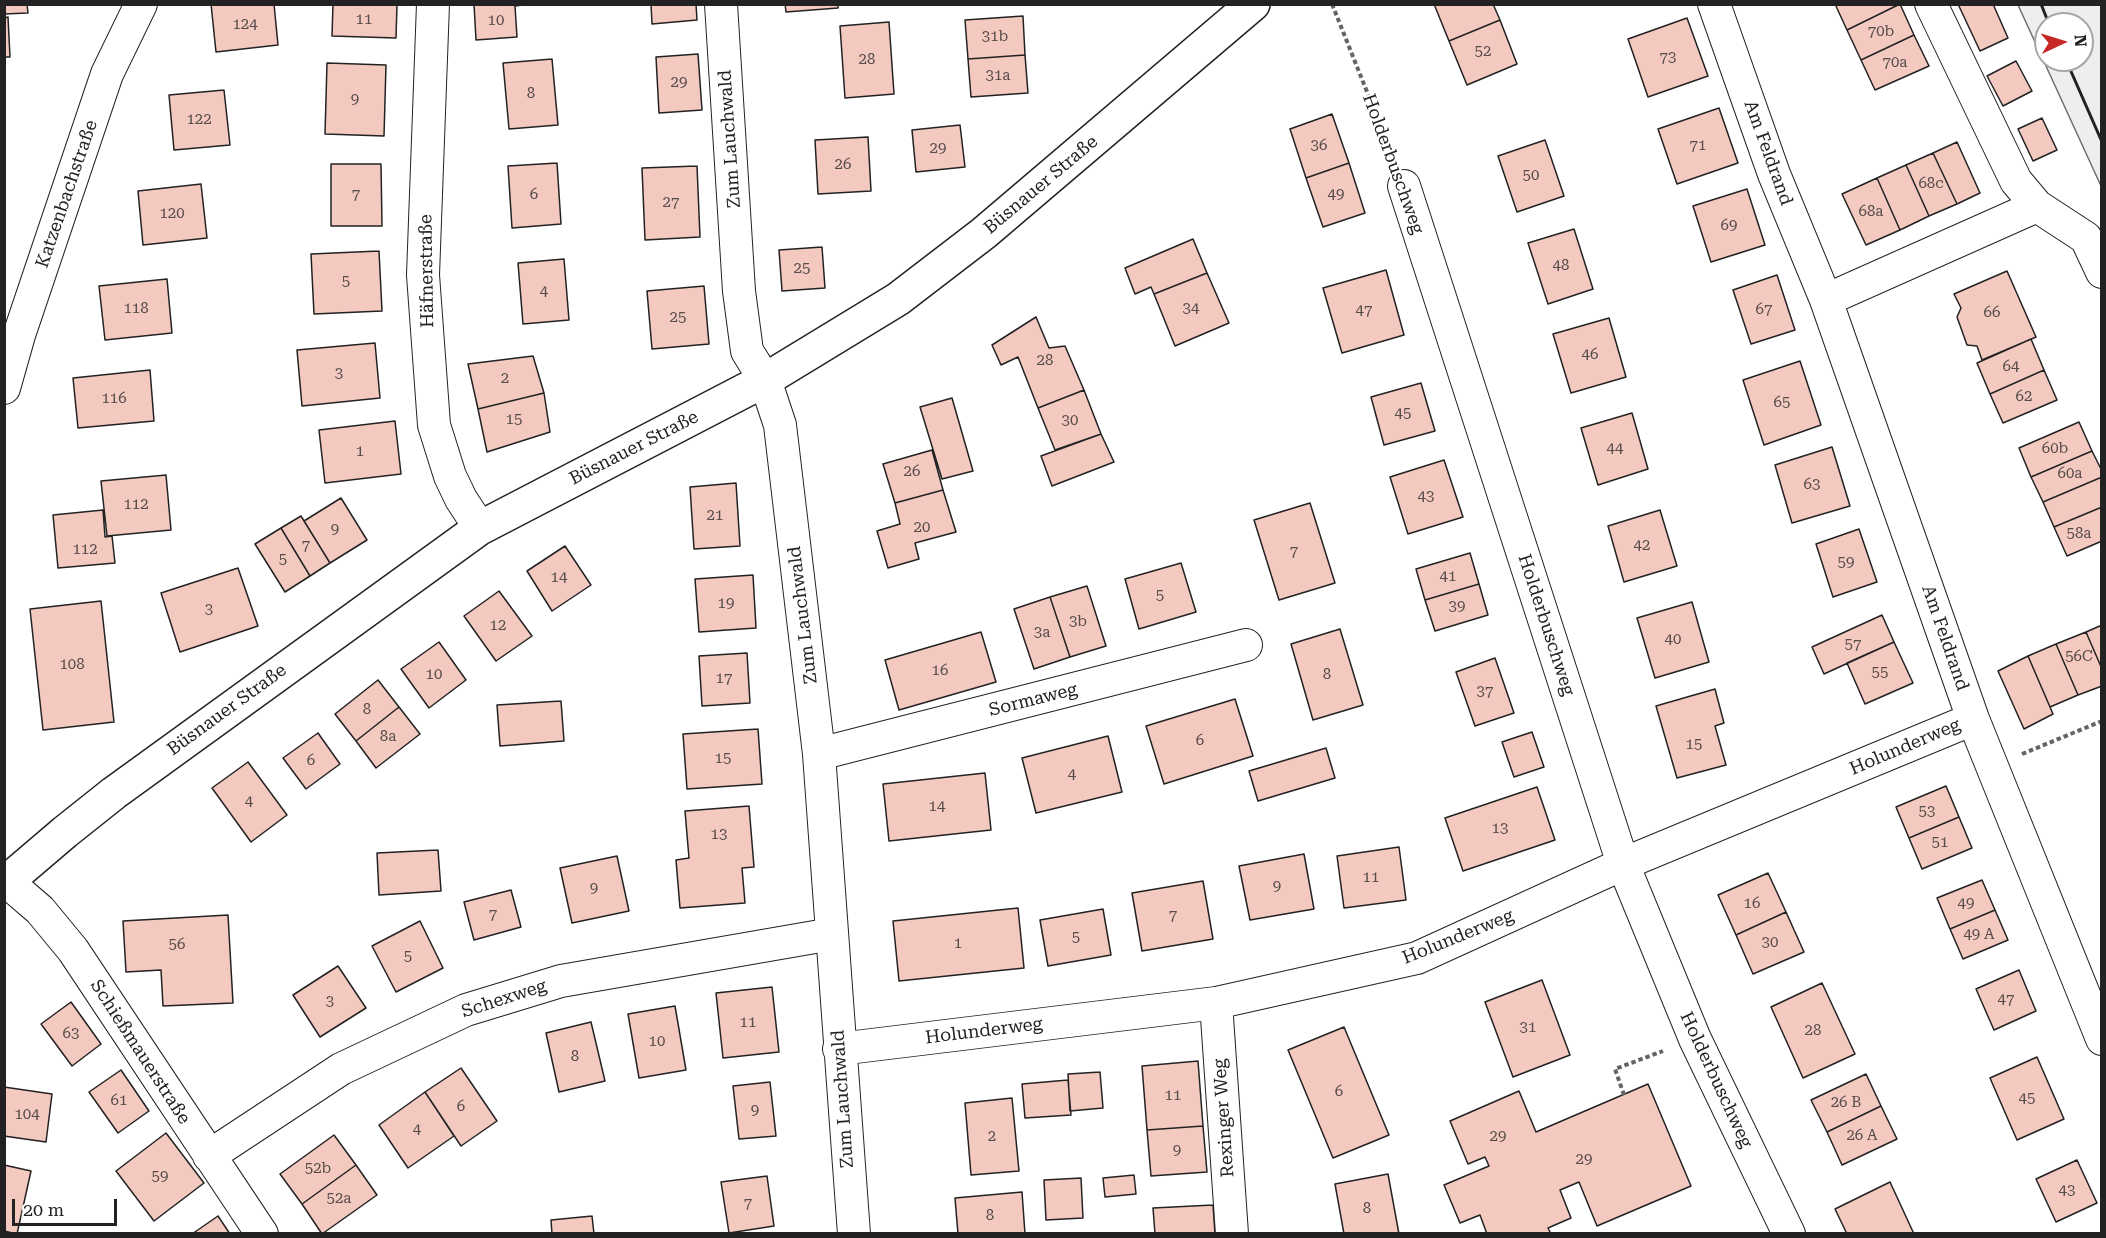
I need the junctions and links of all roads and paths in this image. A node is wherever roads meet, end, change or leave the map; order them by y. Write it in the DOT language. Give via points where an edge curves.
graph roads {
  1 [pos="141,4"];
  2 [pos="433,4"];
  3 [pos="721,4"];
  4 [pos="1253,4"];
  5 [pos="1332,4"];
  6 [pos="1714,4"];
  7 [pos="1931,4"];
  8 [pos="1404,186"];
  9 [pos="2037,206"];
  10 [pos="2102,272"];
  11 [pos="1826,300"];
  12 [pos="765,380"];
  13 [pos="4,388"];
  14 [pos="480,528"];
  15 [pos="1246,645"];
  16 [pos="1973,719"];
  17 [pos="2102,721"];
  18 [pos="819,754"];
  19 [pos="1991,766"];
  20 [pos="1623,864"];
  21 [pos="5,881"];
  22 [pos="832,934"];
  23 [pos="1215,1003"];
  24 [pos="2102,1039"];
  25 [pos="839,1049"];
  26 [pos="1653,1055"];
  27 [pos="1624,1095"];
  28 [pos="209,1156"];
  29 [pos="262,1233"];
  30 [pos="854,1233"];
  31 [pos="1232,1233"];
  32 [pos="1789,1233"];
  1 -- 13 [label="street, Katzenbachstraße" via="107,74"];
  2 -- 14 [label="street, Häfnerstraße" via="423,275 434,425 450,476"];
  3 -- 12 [label="street, Zum Lauchwald" via="739,291 747,351"];
  4 -- 12 [label="street, Büsnauer Straße" via="976,240 898,299"];
  5 -- 8 [label="path, Holderbuschweg"];
  6 -- 11 [label="street, Am Feldrand" via="1774,174"];
  7 -- 9 [label="street" via="2016,182"];
  8 -- 20 [label="street, Holderbuschweg"];
  9 -- 10 [label="street" via="2086,238"];
  9 -- 11 [label="street"];
  11 -- 16 [label="street, Am Feldrand"];
  12 -- 14 [label="street, Büsnauer Straße"];
  12 -- 18 [label="street, Zum Lauchwald" via="780,425"];
  14 -- 21 [label="street, Büsnauer Straße" via="114,793"];
  15 -- 18 [label="street, Sormaweg"];
  16 -- 19 [label="street, Am Feldrand"];
  16 -- 20 [label="street, Holunderweg"];
  17 -- 19 [label="path"];
  18 -- 22 [label="street, Zum Lauchwald"];
  19 -- 24 [label="street, Am Feldrand"];
  20 -- 23 [label="street, Holunderweg" via="1417,958"];
  20 -- 32 [label="street, Holderbuschweg" via="1695,1039"];
  21 -- 28 [label="street, Schießmauerstraße" via="40,910 74,950"];
  22 -- 25 [label="street, Zum Lauchwald"];
  22 -- 28 [label="street, Schexweg" via="561,981 466,1010 341,1069"];
  23 -- 25 [label="street, Holunderweg"];
  23 -- 31 [label="street, Rexinger Weg"];
  25 -- 30 [label="street, Zum Lauchwald"];
  26 -- 27 [label="path" via="1615,1068"];
  28 -- 29 [label="street, Schießmauerstraße"];
}
